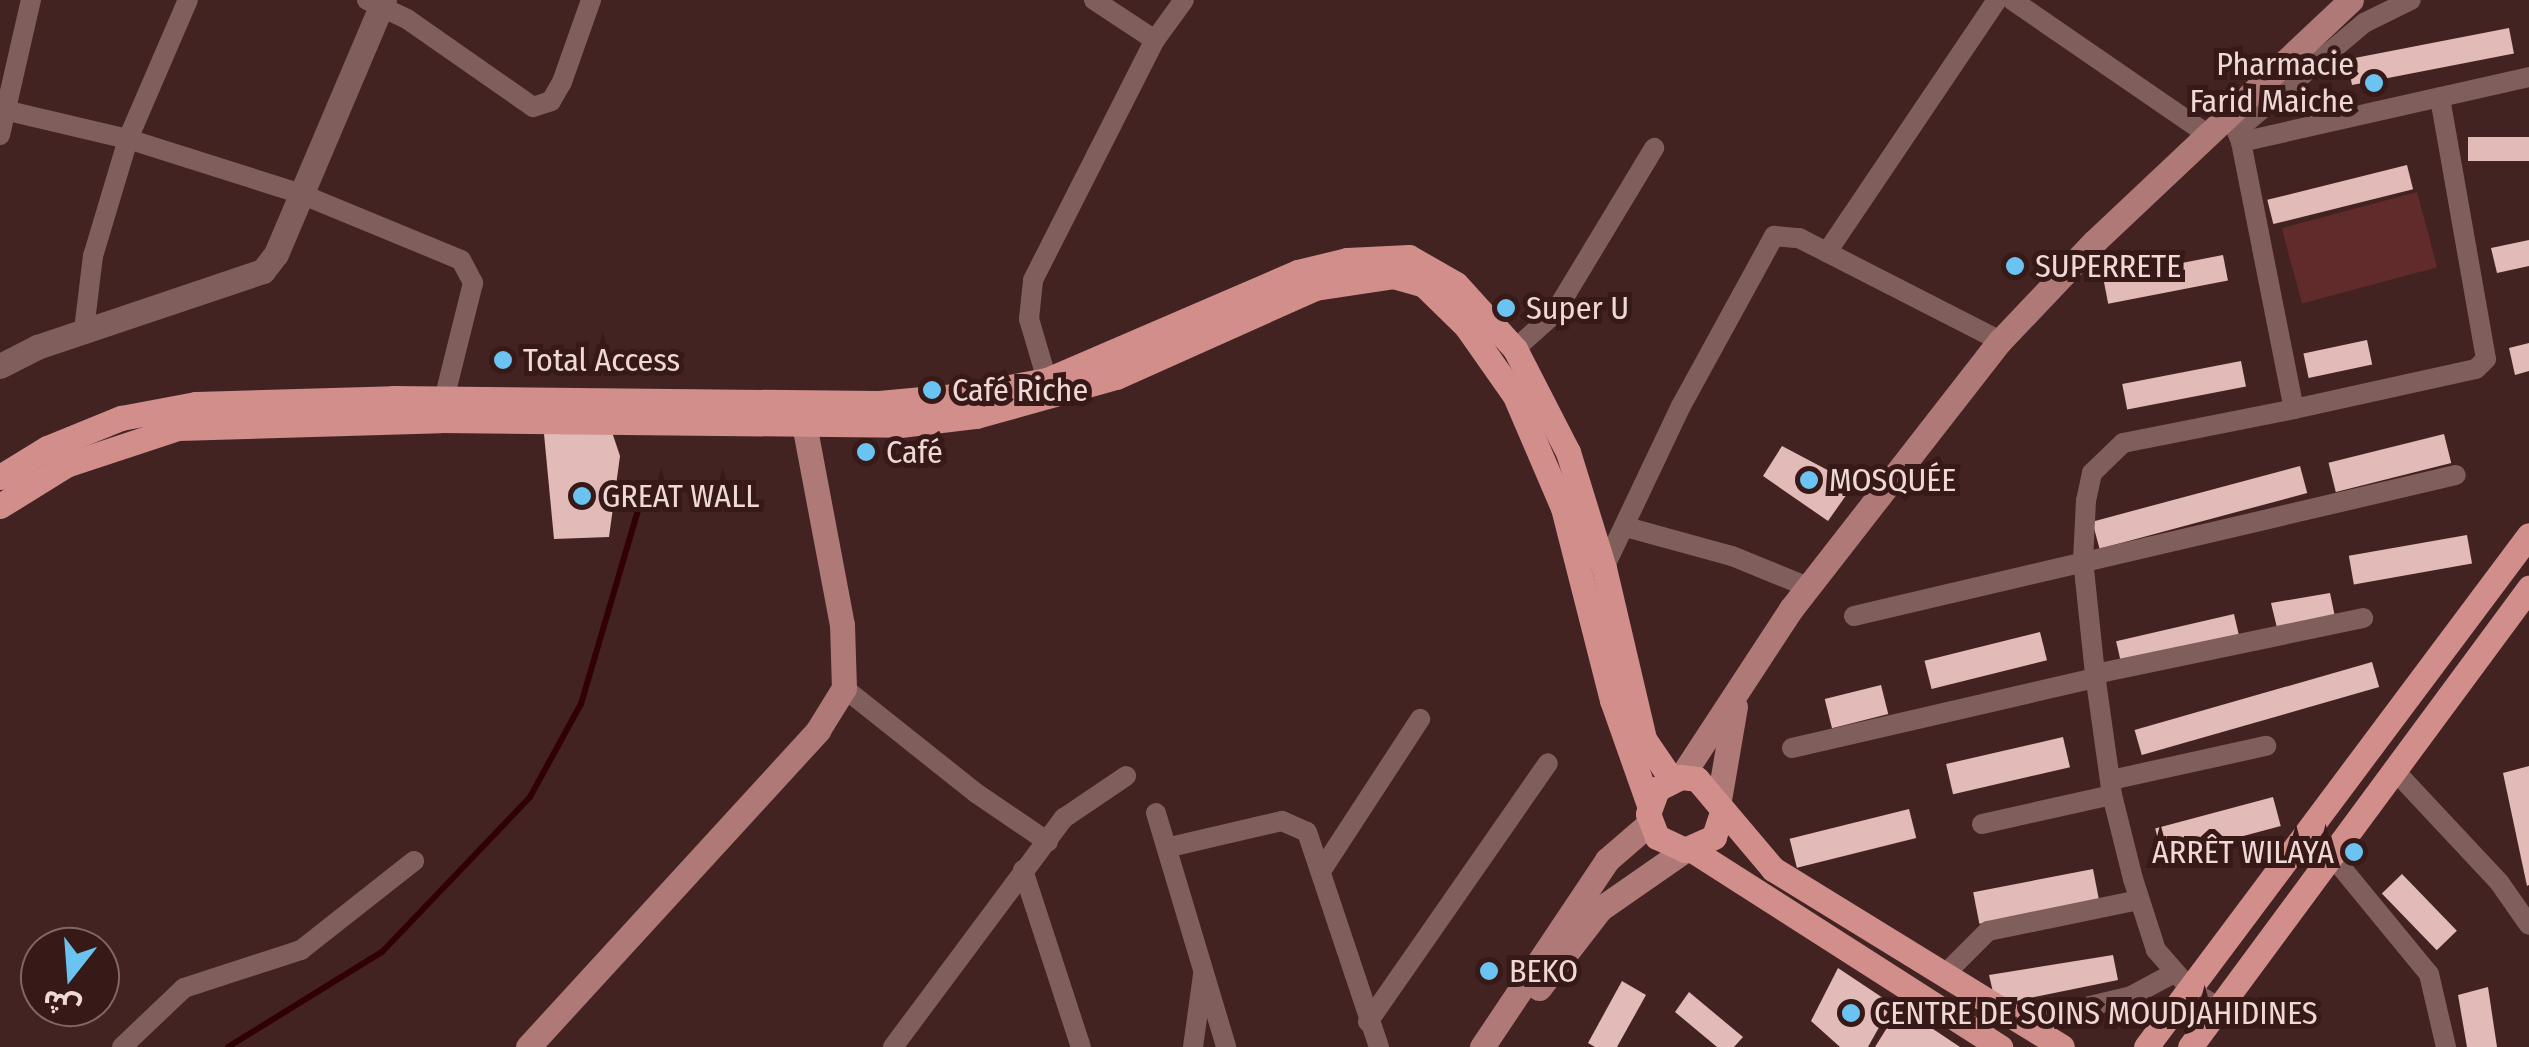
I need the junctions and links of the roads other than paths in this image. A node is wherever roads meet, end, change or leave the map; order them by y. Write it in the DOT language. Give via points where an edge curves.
graph roads {
  1 [pos="31,0"];
  2 [pos="188,0"];
  3 [pos="591,0"];
  4 [pos="1094,0"];
  5 [pos="1184,0"];
  6 [pos="1997,0"];
  7 [pos="2012,0"];
  8 [pos="2351,0"];
  9 [pos="2411,0"];
  10 [pos="377,2"];
  11 [pos="1155,40"];
  12 [pos="2529,77"];
  13 [pos="2440,97"];
  14 [pos="2,110"];
  15 [pos="2236,128"];
  16 [pos="2207,134"];
  17 [pos="0,135"];
  18 [pos="128,139"];
  19 [pos="1654,148"];
  20 [pos="302,194"];
  21 [pos="1827,252"];
  22 [pos="84,330"];
  23 [pos="2000,341"];
  24 [pos="1515,349"];
  25 [pos="0,366"];
  26 [pos="1047,380"];
  27 [pos="444,399"];
  28 [pos="2294,408"];
  29 [pos="751,413"];
  30 [pos="803,414"];
  31 [pos="2456,474"];
  32 [pos="0,477"];
  33 [pos="0,506"];
  34 [pos="1626,527"];
  35 [pos="2529,534"];
  36 [pos="2083,560"];
  37 [pos="1604,568"];
  38 [pos="1808,587"];
  39 [pos="2529,588"];
  40 [pos="1854,616"];
  41 [pos="2364,618"];
  42 [pos="2096,676"];
  43 [pos="844,688"];
  44 [pos="1736,696"];
  45 [pos="1420,719"];
  46 [pos="2266,746"];
  47 [pos="1792,748"];
  48 [pos="1548,763"];
  49 [pos="2396,772"];
  50 [pos="1126,776"];
  51 [pos="1676,778"];
  52 [pos="2112,788"];
  53 [pos="1720,806"];
  54 [pos="1156,813"];
  55 [pos="1650,814"];
  56 [pos="1982,824"];
  57 [pos="1048,842"];
  58 [pos="1170,846"];
  59 [pos="1688,850"];
  60 [pos="2332,856"];
  61 [pos="414,861"];
  62 [pos="1323,868"];
  63 [pos="1023,870"];
  64 [pos="2139,900"];
  65 [pos="2529,925"];
  66 [pos="1204,963"];
  67 [pos="1943,976"];
  68 [pos="2183,982"];
  69 [pos="2216,1006"];
  70 [pos="1368,1022"];
  71 [pos="2018,1023"];
  72 [pos="122,1047"];
  73 [pos="528,1047"];
  74 [pos="894,1047"];
  75 [pos="1080,1047"];
  76 [pos="1193,1047"];
  77 [pos="1226,1047"];
  78 [pos="1379,1047"];
  79 [pos="1482,1047"];
  80 [pos="1501,1047"];
  81 [pos="2000,1047"];
  82 [pos="2062,1047"];
  83 [pos="2146,1047"];
  84 [pos="2190,1047"];
  85 [pos="2446,1047"];
  1 -- 14 [label="street"];
  2 -- 18 [label="street"];
  3 -- 10 [label="street" via="562,82 551,101 532,107"];
  4 -- 11 [label="street"];
  5 -- 11 [label="street"];
  6 -- 21 [label="street"];
  7 -- 16 [label="street"];
  8 -- 15 [label="main road"];
  9 -- 15 [label="street" via="2364,23"];
  10 -- 20 [label="street"];
  11 -- 26 [label="street" via="1032,280 1029,319"];
  12 -- 13 [label="street"];
  13 -- 15 [label="street"];
  13 -- 28 [label="street" via="2486,359 2476,369"];
  14 -- 17 [label="street"];
  14 -- 18 [label="street"];
  15 -- 16 [label="main road"];
  15 -- 28 [label="street"];
  16 -- 23 [label="main road"];
  18 -- 20 [label="street"];
  18 -- 22 [label="street" via="93,256"];
  19 -- 24 [label="street" via="1554,314"];
  20 -- 22 [label="street" via="276,254 250,279"];
  20 -- 27 [label="street" via="461,260 471,272"];
  21 -- 23 [label="street"];
  21 -- 34 [label="street" via="1790,235 1766,241"];
  22 -- 25 [label="street"];
  23 -- 38 [label="main road"];
  24 -- 26 [label="main road" via="1456,284 1425,263 1408,257 1347,260 1298,272"];
  24 -- 37 [label="main road" via="1568,452"];
  26 -- 30 [label="main road"];
  27 -- 29 [label="main road"];
  27 -- 32 [label="main road" via="196,404 121,418 47,448"];
  28 -- 36 [label="street" via="2122,443 2106,452 2089,486"];
  29 -- 30 [label="main road"];
  29 -- 33 [label="main road" via="178,428 66,465"];
  30 -- 43 [label="main road" via="845,644"];
  30 -- 55 [label="main road" via="900,425 976,416 1116,377 1314,288 1393,276 1424,285 1466,326 1515,396 1563,508 1612,700"];
  31 -- 36 [label="street"];
  34 -- 37 [label="street"];
  34 -- 38 [label="street" via="1732,556"];
  35 -- 68 [label="main road"];
  36 -- 40 [label="street"];
  36 -- 42 [label="street"];
  37 -- 51 [label="main road" via="1644,739"];
  38 -- 44 [label="main road"];
  39 -- 49 [label="main road"];
  41 -- 42 [label="street"];
  42 -- 47 [label="street"];
  42 -- 52 [label="street"];
  43 -- 57 [label="street" via="976,794"];
  43 -- 73 [label="main road" via="818,730"];
  44 -- 51 [label="main road"];
  44 -- 53 [label="main road"];
  45 -- 62 [label="street"];
  46 -- 52 [label="street"];
  48 -- 70 [label="street"];
  49 -- 60 [label="main road"];
  49 -- 65 [label="street" via="2499,882"];
  50 -- 57 [label="street" via="1089,796"];
  51 -- 53 [label="main road" via="1710,787"];
  51 -- 55 [label="main road"];
  52 -- 56 [label="street"];
  52 -- 64 [label="street"];
  53 -- 59 [label="main road" via="1714,836"];
  53 -- 67 [label="main road" via="1773,869"];
  54 -- 58 [label="street"];
  55 -- 59 [label="main road" via="1657,837"];
  55 -- 79 [label="main road" via="1607,860"];
  57 -- 63 [label="street"];
  58 -- 62 [label="street" via="1296,822"];
  58 -- 66 [label="street"];
  59 -- 80 [label="main road" via="1622,891 1578,931"];
  59 -- 81 [label="main road"];
  60 -- 69 [label="main road"];
  60 -- 85 [label="street" via="2424,964"];
  61 -- 72 [label="street" via="301,950 184,988"];
  62 -- 70 [label="street"];
  63 -- 74 [label="street"];
  63 -- 75 [label="street"];
  64 -- 67 [label="street" via="1988,931"];
  64 -- 68 [label="street" via="2156,950"];
  66 -- 76 [label="street"];
  66 -- 77 [label="street"];
  67 -- 71 [label="main road"];
  68 -- 69 [label="street"];
  68 -- 71 [label="street"];
  68 -- 83 [label="main road"];
  69 -- 84 [label="main road"];
  70 -- 78 [label="street"];
  71 -- 82 [label="main road"];
}
